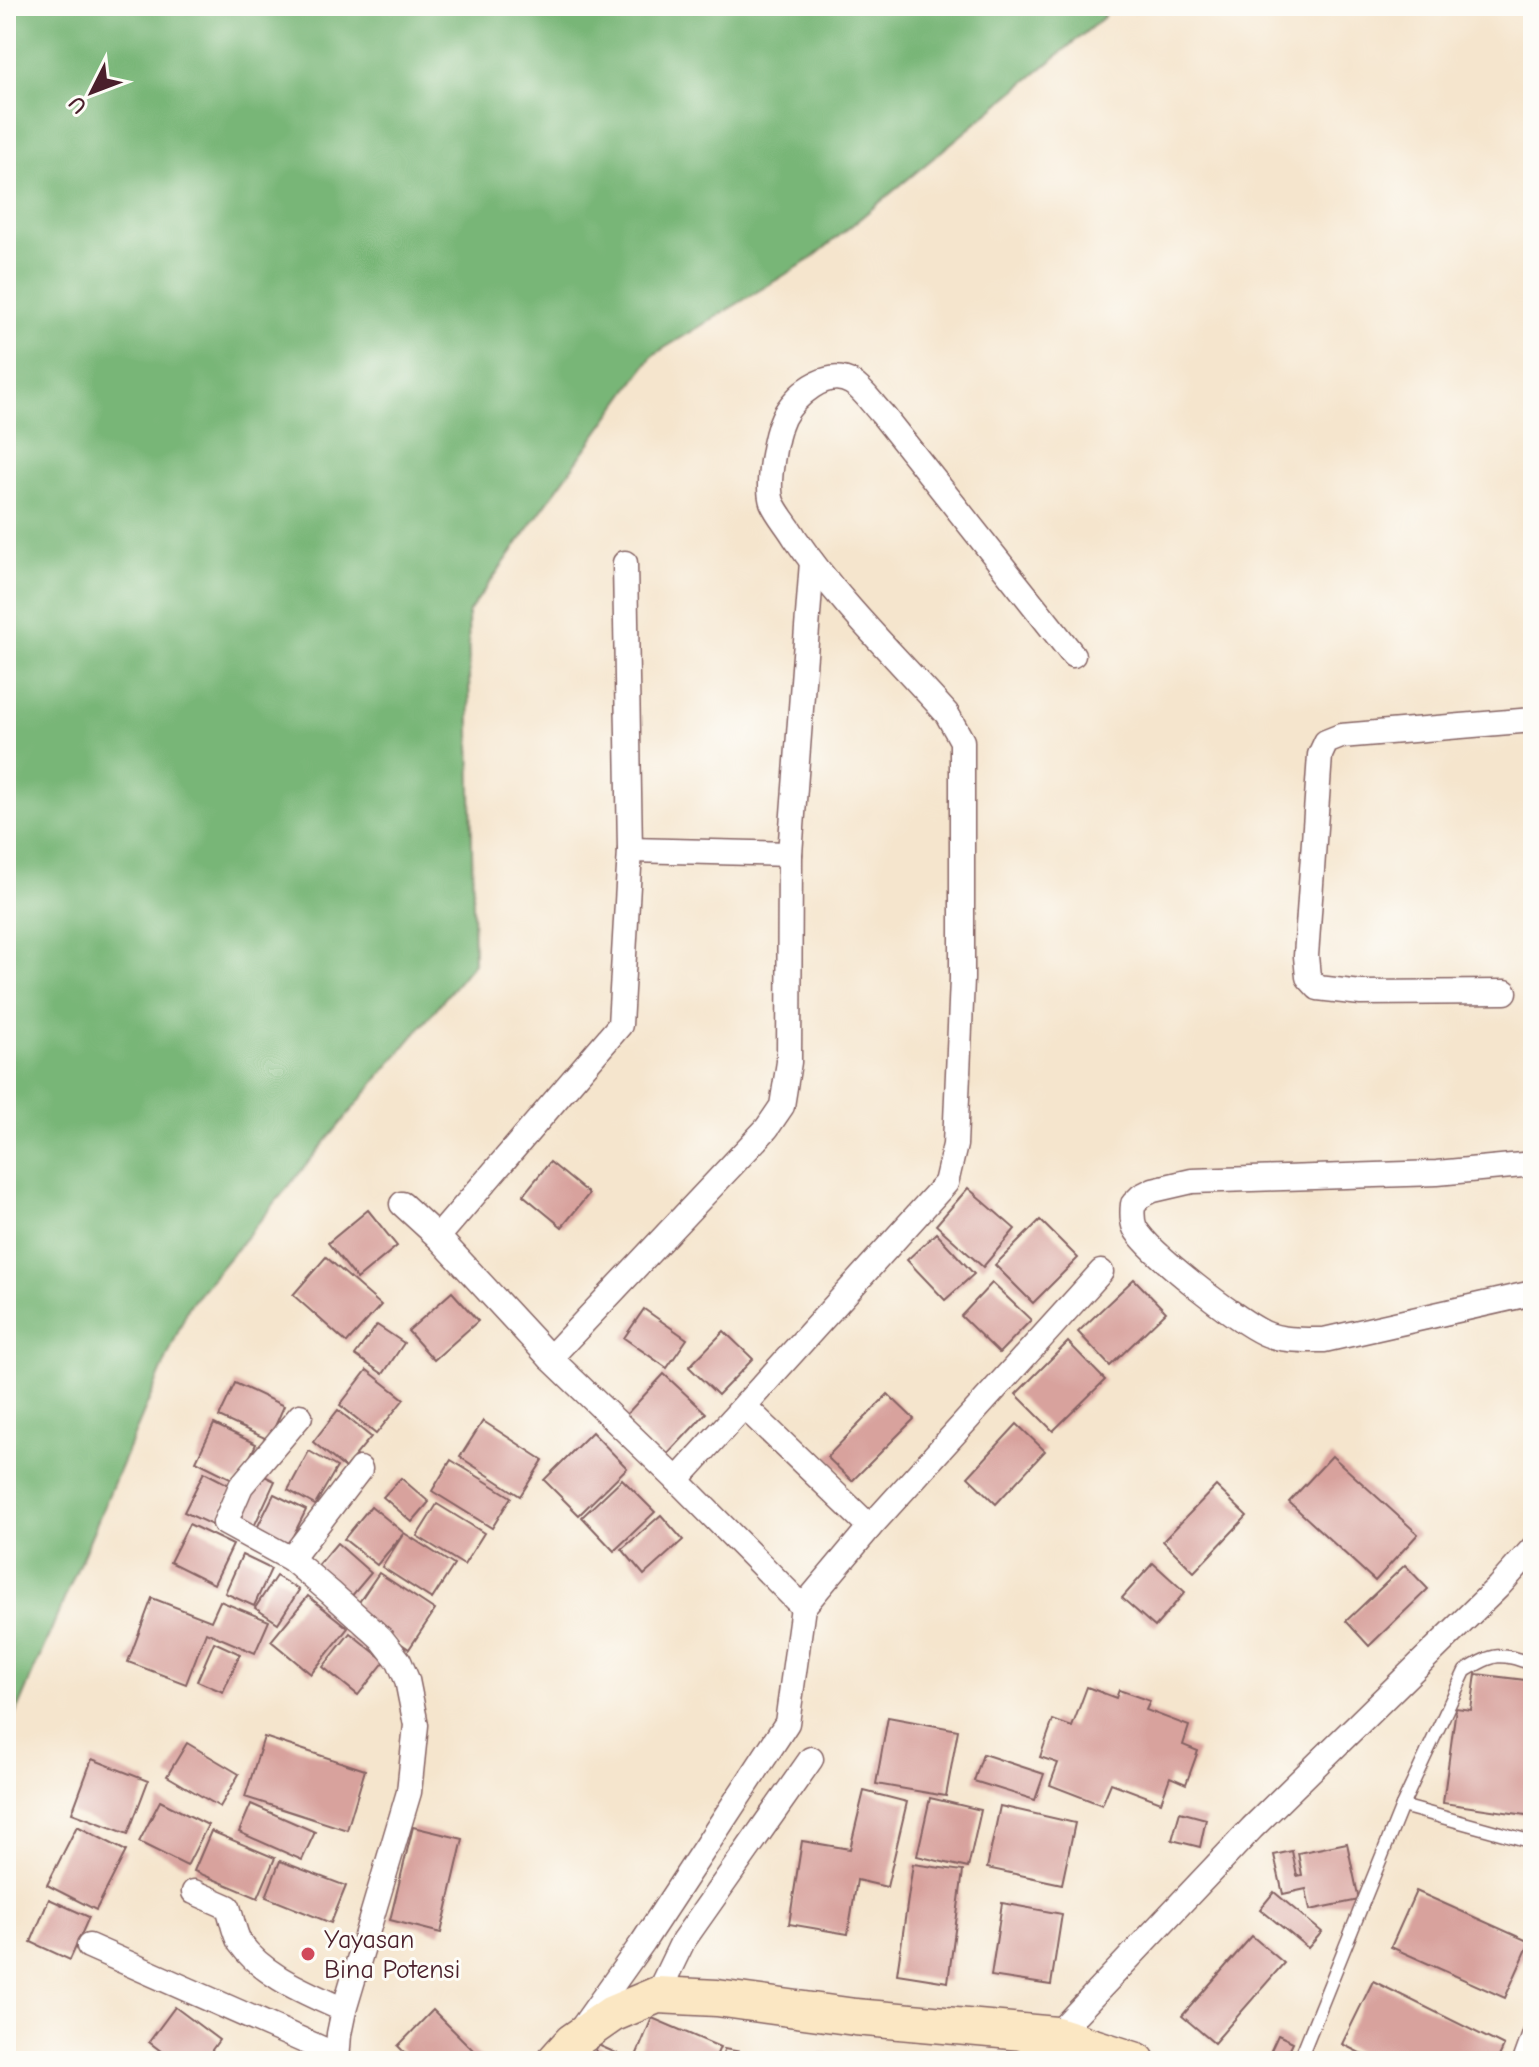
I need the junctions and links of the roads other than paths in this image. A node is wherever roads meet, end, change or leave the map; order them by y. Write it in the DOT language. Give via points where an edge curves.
graph roads {
  1 [pos="812,562"];
  2 [pos="625,563"];
  3 [pos="1073,655"];
  4 [pos="1533,720"];
  5 [pos="630,850"];
  6 [pos="790,854"];
  7 [pos="1505,992"];
  8 [pos="1533,1164"];
  9 [pos="402,1204"];
  10 [pos="438,1237"];
  11 [pos="1101,1272"];
  12 [pos="1533,1293"];
  13 [pos="550,1358"];
  14 [pos="745,1407"];
  15 [pos="300,1416"];
  16 [pos="360,1469"];
  17 [pos="677,1480"];
  18 [pos="870,1527"];
  19 [pos="1533,1548"];
  20 [pos="291,1559"];
  21 [pos="803,1607"];
  22 [pos="1533,1664"];
  23 [pos="811,1759"];
  24 [pos="1402,1806"];
  25 [pos="1533,1842"];
  26 [pos="194,1892"];
  27 [pos="89,1946"];
  28 [pos="657,1995"];
  29 [pos="344,2010"];
  30 [pos="1533,2022"];
  31 [pos="1056,2035"];
  32 [pos="564,2052"];
  33 [pos="336,2058"];
  34 [pos="1137,2061"];
  35 [pos="1299,2061"];
  36 [pos="1519,2061"];
  1 -- 3 [label="street" via="773,504 769,489 783,418 797,398 818,382 834,378 852,382 882,414"];
  1 -- 6 [label="street"];
  1 -- 14 [label="street" via="947,714 962,741 962,979 955,1145 946,1183"];
  2 -- 5 [label="street"];
  4 -- 7 [label="street" via="1341,736 1326,742 1320,755 1308,977 1318,988 1361,993"];
  5 -- 6 [label="street"];
  5 -- 10 [label="street" via="620,1025"];
  6 -- 13 [label="street" via="789,1062 782,1106"];
  8 -- 12 [label="street" via="1437,1173 1192,1181 1141,1196 1132,1214 1134,1227 1149,1247 1265,1334 1324,1340"];
  9 -- 10 [label="street"];
  10 -- 13 [label="street"];
  11 -- 18 [label="street"];
  13 -- 17 [label="street"];
  14 -- 17 [label="street"];
  14 -- 18 [label="street"];
  15 -- 20 [label="street" via="241,1486 225,1520"];
  16 -- 20 [label="street"];
  17 -- 21 [label="street"];
  18 -- 21 [label="street"];
  19 -- 31 [label="street" via="1252,1828"];
  20 -- 29 [label="street" via="381,1638 399,1661 416,1725 409,1792"];
  21 -- 32 [label="street" via="787,1723"];
  22 -- 24 [label="lane" via="1502,1654 1465,1671"];
  23 -- 28 [label="street" via="683,1941"];
  24 -- 25 [label="lane"];
  24 -- 35 [label="lane"];
  26 -- 29 [label="street" via="228,1907 238,1940 255,1960"];
  27 -- 33 [label="street"];
  28 -- 31 [label="street"];
  28 -- 32 [label="street" via="612,2014"];
  29 -- 33 [label="street"];
  30 -- 36 [label="lane"];
  31 -- 34 [label="street"];
}
